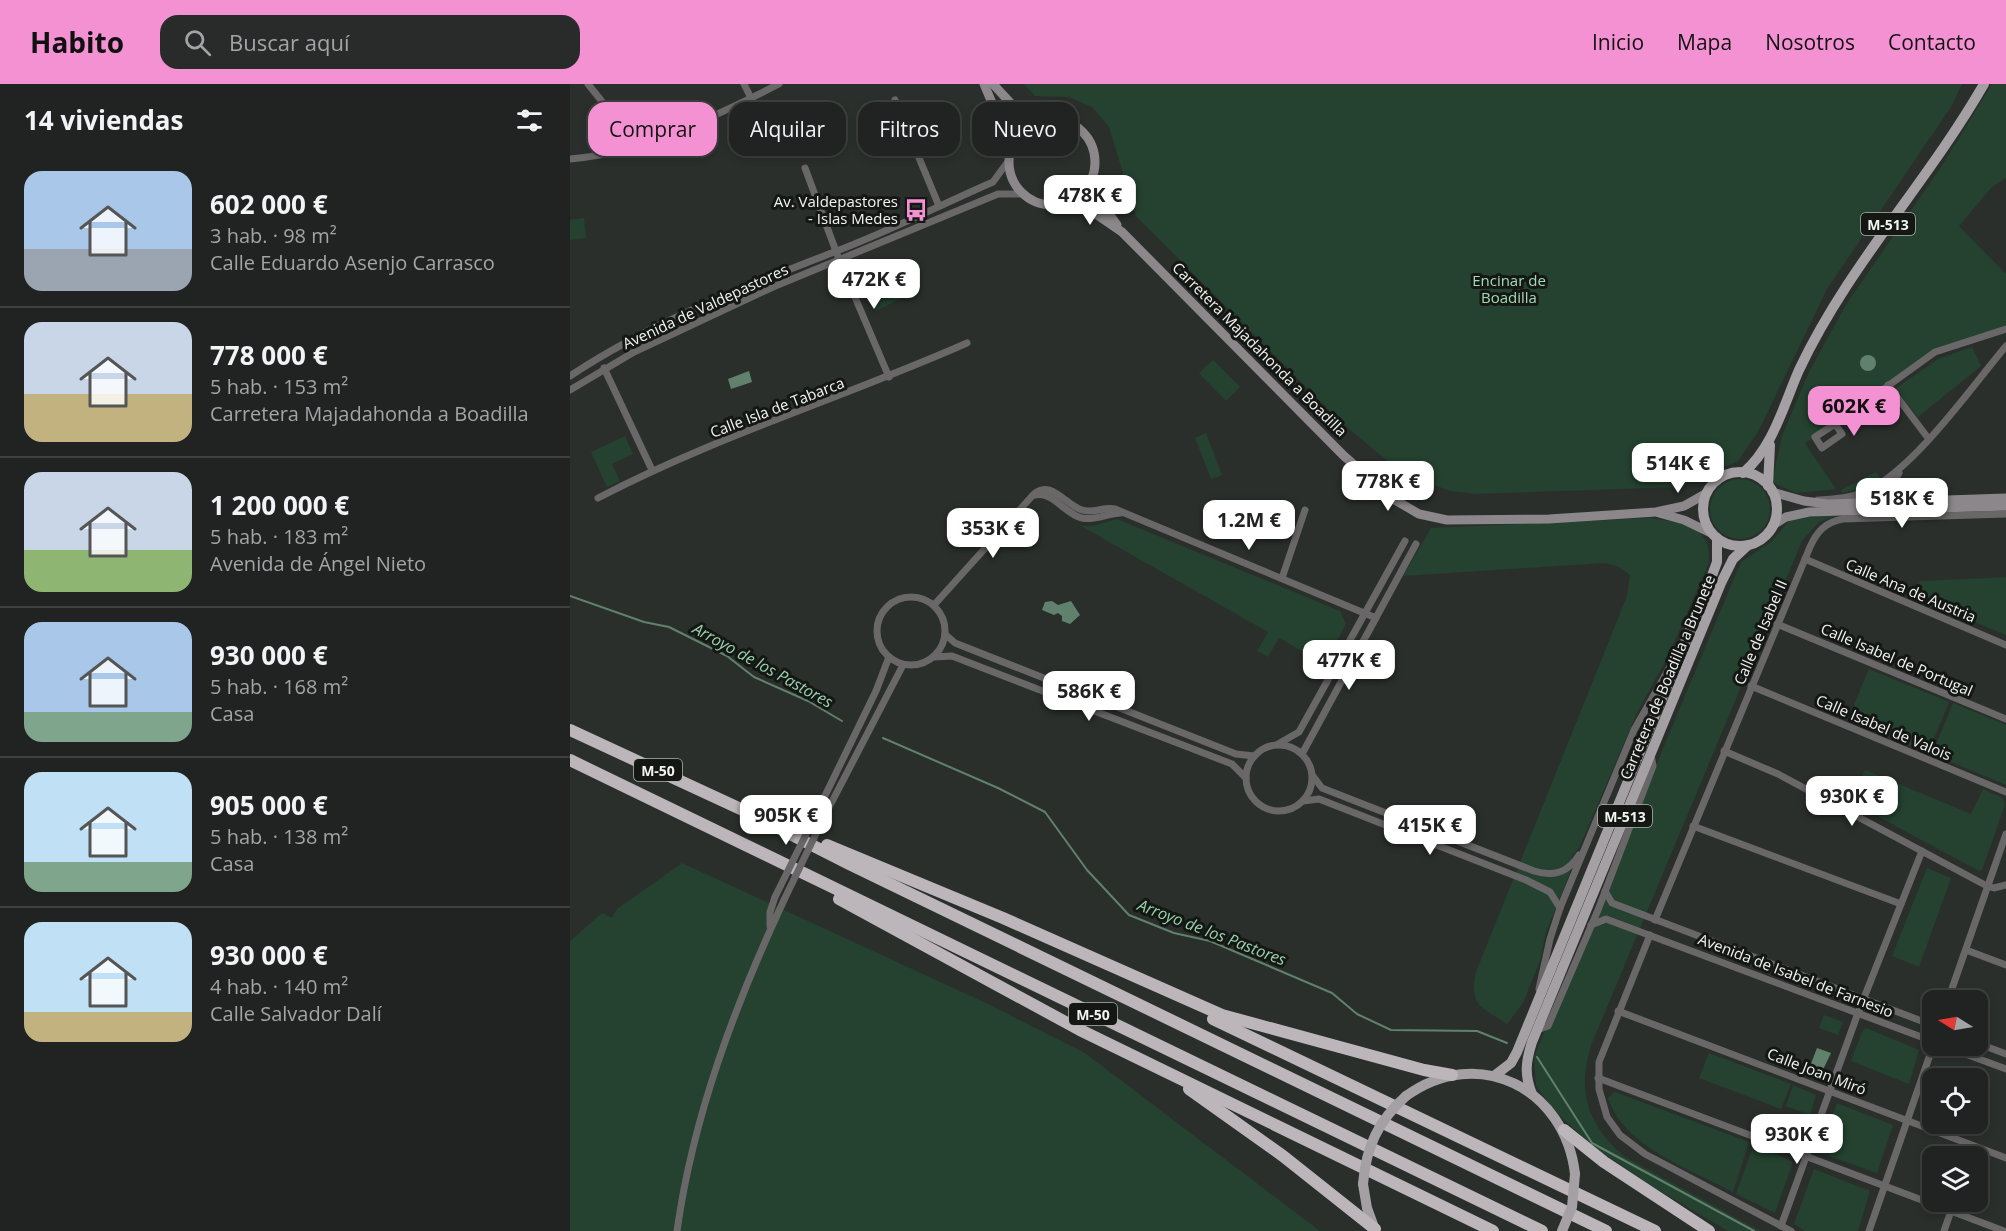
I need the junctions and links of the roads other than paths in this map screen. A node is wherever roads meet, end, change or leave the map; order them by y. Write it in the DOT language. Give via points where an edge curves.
graph roads {
  1 [pos="588,84"];
  2 [pos="744,84"];
  3 [pos="779,84"];
  4 [pos="984,84"];
  5 [pos="993,84"];
  6 [pos="1984,84"];
  7 [pos="751,98"];
  8 [pos="895,100"];
  9 [pos="602,102"];
  10 [pos="992,102"];
  11 [pos="1010,102"];
  12 [pos="717,112"];
  13 [pos="1078,128"];
  14 [pos="588,155"];
  15 [pos="1010,156"];
  16 [pos="570,159"];
  17 [pos="1009,160"];
  18 [pos="805,168"];
  19 [pos="1092,178"];
  20 [pos="1023,195"];
  21 [pos="1065,204"];
  22 [pos="939,206"];
  23 [pos="1122,232"];
  24 [pos="836,252"];
  25 [pos="840,262"];
  26 [pos="2006,329"];
  27 [pos="967,343"];
  28 [pos="2006,346"];
  29 [pos="604,368"];
  30 [pos="570,376"];
  31 [pos="889,377"];
  32 [pos="1888,385"];
  33 [pos="570,390"];
  34 [pos="1835,424"];
  35 [pos="1774,430"];
  36 [pos="1928,438"];
  37 [pos="1910,459"];
  38 [pos="652,470"];
  39 [pos="1743,473"];
  40 [pos="1770,489"];
  41 [pos="1707,493"];
  42 [pos="598,498"];
  43 [pos="2006,498"];
  44 [pos="1794,499"];
  45 [pos="1897,501"];
  46 [pos="2006,506"];
  47 [pos="1305,510"];
  48 [pos="1656,512"];
  49 [pos="2006,514"];
  50 [pos="1773,525"];
  51 [pos="1715,536"];
  52 [pos="1404,541"];
  53 [pos="1416,543"];
  54 [pos="1748,545"];
  55 [pos="1805,559"];
  56 [pos="1282,578"];
  57 [pos="934,605"];
  58 [pos="1698,612"];
  59 [pos="1364,613"];
  60 [pos="1376,618"];
  61 [pos="1777,624"];
  62 [pos="946,635"];
  63 [pos="2006,645"];
  64 [pos="889,657"];
  65 [pos="934,657"];
  66 [pos="903,665"];
  67 [pos="1751,686"];
  68 [pos="2006,719"];
  69 [pos="570,729"];
  70 [pos="1278,744"];
  71 [pos="1724,751"];
  72 [pos="1302,754"];
  73 [pos="1650,754"];
  74 [pos="1254,756"];
  75 [pos="570,760"];
  76 [pos="1312,776"];
  77 [pos="1246,778"];
  78 [pos="2006,792"];
  79 [pos="644,797"];
  80 [pos="1303,801"];
  81 [pos="745,811"];
  82 [pos="1693,826"];
  83 [pos="2006,834"];
  84 [pos="1591,835"];
  85 [pos="1922,851"];
  86 [pos="2006,885"];
  87 [pos="1988,886"];
  88 [pos="1605,891"];
  89 [pos="1901,904"];
  90 [pos="1560,908"];
  91 [pos="1655,920"];
  92 [pos="1591,925"];
  93 [pos="770,928"];
  94 [pos="1650,935"];
  95 [pos="1966,950"];
  96 [pos="2005,964"];
  97 [pos="1135,978"];
  98 [pos="1952,990"];
  99 [pos="1864,1000"];
  100 [pos="1536,1001"];
  101 [pos="1618,1011"];
  102 [pos="1858,1013"];
  103 [pos="1922,1021"];
  104 [pos="1537,1030"];
  105 [pos="1922,1037"];
  106 [pos="1112,1046"];
  107 [pos="1988,1047"];
  108 [pos="2006,1054"];
  109 [pos="1930,1056"];
  110 [pos="1971,1056"];
  111 [pos="2006,1069"];
  112 [pos="1452,1075"];
  113 [pos="1494,1076"];
  114 [pos="1598,1078"];
  115 [pos="1830,1091"];
  116 [pos="1532,1094"];
  117 [pos="1908,1119"];
  118 [pos="1564,1130"];
  119 [pos="1806,1155"];
  120 [pos="2006,1158"];
  121 [pos="1884,1186"];
  122 [pos="1922,1200"];
  123 [pos="1951,1212"];
  124 [pos="1954,1212"];
  125 [pos="1781,1226"];
  126 [pos="1375,1230"];
  127 [pos="677,1231"];
  128 [pos="1493,1231"];
  129 [pos="1542,1231"];
  130 [pos="1562,1231"];
  131 [pos="1606,1231"];
  132 [pos="1655,1231"];
  133 [pos="1709,1231"];
  134 [pos="1791,1231"];
  135 [pos="1869,1231"];
  136 [pos="1944,1231"];
  137 [pos="2004,1231"];
  1 -- 9 [label="street"];
  2 -- 7 [label="street"];
  3 -- 7 [label="street"];
  4 -- 10 [label="street"];
  5 -- 11 [label="street"];
  6 -- 35 [label="main road, M-513" via="1837,300 1800,369"];
  7 -- 12 [label="street"];
  8 -- 22 [label="street"];
  13 -- 19 [label="street" via="1095,153"];
  14 -- 16 [label="street"];
  15 -- 17 [label="street"];
  17 -- 20 [label="street" via="1012,179"];
  17 -- 22 [label="street, Avenida de Valdepastores" via="993,182"];
  18 -- 24 [label="street"];
  19 -- 21 [label="street" via="1086,189"];
  19 -- 23 [label="street, Carretera Majadahonda a Boadilla" via="1099,200"];
  20 -- 21 [label="street" via="1043,205"];
  20 -- 25 [label="street, Avenida de Valdepastores" via="998,194"];
  21 -- 23 [label="street, Carretera Majadahonda a Boadilla" via="1090,210"];
  22 -- 24 [label="street, Avenida de Valdepastores"];
  23 -- 48 [label="street, Carretera Majadahonda a Boadilla" via="1344,456 1379,488 1415,512 1463,522"];
  24 -- 25 [label="street"];
  24 -- 30 [label="street, Avenida de Valdepastores" via="766,277 608,351"];
  25 -- 29 [label="street, Avenida de Valdepastores" via="773,287"];
  25 -- 31 [label="street"];
  26 -- 32 [label="street" via="1935,352"];
  27 -- 31 [label="street, Calle Isla de Tabarca"];
  28 -- 36 [label="street"];
  29 -- 33 [label="street, Avenida de Valdepastores"];
  29 -- 38 [label="street"];
  31 -- 38 [label="street, Calle Isla de Tabarca"];
  32 -- 34 [label="street"];
  32 -- 36 [label="street"];
  35 -- 39 [label="main road, M-513" via="1758,458"];
  35 -- 40 [label="main road, M-513" via="1768,452"];
  36 -- 37 [label="street"];
  37 -- 44 [label="street" via="1884,481 1856,495"];
  37 -- 45 [label="street" via="1890,486 1888,494"];
  38 -- 42 [label="street, Calle Isla de Tabarca"];
  39 -- 40 [label="main road" via="1757,477"];
  39 -- 41 [label="main road" via="1725,476"];
  40 -- 44 [label="street"];
  40 -- 50 [label="main road, M-513" via="1776,505"];
  41 -- 48 [label="street, Carretera Majadahonda a Boadilla" via="1684,506"];
  41 -- 51 [label="main road, M-513" via="1703,511"];
  43 -- 45 [label="street"];
  44 -- 45 [label="street" via="1828,504"];
  46 -- 50 [label="street" via="1809,512 1786,517"];
  47 -- 56 [label="street"];
  48 -- 51 [label="street, Carretera Majadahonda a Boadilla" via="1684,520"];
  49 -- 55 [label="street, Calle de Isabel II" via="1835,521 1819,531"];
  50 -- 54 [label="main road, M-513" via="1763,538"];
  51 -- 54 [label="main road" via="1731,545"];
  51 -- 58 [label="main road, Carretera de Boadilla a Brunete / M-513" via="1717,562"];
  52 -- 59 [label="street"];
  53 -- 60 [label="street"];
  54 -- 73 [label="main road, Carretera de Boadilla a Brunete / M-513" via="1733,559 1721,583"];
  55 -- 61 [label="street, Calle de Isabel II"];
  55 -- 63 [label="street, Calle Ana de Austria"];
  56 -- 57 [label="street" via="1112,508 1082,510 1050,489 1038,490"];
  56 -- 59 [label="street"];
  57 -- 62 [label="street" via="945,624"];
  57 -- 64 [label="street" via="904,598 886,609 877,628 882,649"];
  58 -- 84 [label="street" via="1643,712"];
  58 -- 100 [label="main road, Carretera de Boadilla a Brunete / M-513"];
  59 -- 60 [label="street"];
  59 -- 70 [label="street" via="1299,732"];
  60 -- 72 [label="street"];
  61 -- 67 [label="street, Calle de Isabel II"];
  61 -- 68 [label="street, Calle Isabel de Portugal"];
  62 -- 65 [label="street"];
  62 -- 74 [label="street" via="956,643 1225,750"];
  64 -- 66 [label="street"];
  64 -- 93 [label="street, bridge" via="775,897"];
  65 -- 66 [label="street" via="920,665"];
  65 -- 77 [label="street" via="952,656 1232,764"];
  66 -- 93 [label="street, bridge"];
  67 -- 71 [label="street, Calle de Isabel II"];
  67 -- 78 [label="street, Calle Isabel de Valois"];
  69 -- 81 [label="highway, M-50"];
  70 -- 72 [label="street" via="1291,746"];
  70 -- 74 [label="street"];
  71 -- 82 [label="street, Calle de Isabel II"];
  71 -- 85 [label="street" via="1778,774"];
  72 -- 76 [label="street" via="1310,764"];
  73 -- 88 [label="street" via="1653,766"];
  73 -- 104 [label="main road, Carretera de Boadilla a Brunete / M-513"];
  74 -- 77 [label="street"];
  75 -- 79 [label="highway, M-50"];
  76 -- 80 [label="street"];
  76 -- 84 [label="street" via="1322,788 1545,874 1565,871"];
  77 -- 80 [label="street" via="1249,791 1267,809 1280,811"];
  79 -- 106 [label="highway"];
  79 -- 129 [label="highway, M-50"];
  80 -- 90 [label="street" via="1319,799 1526,880 1550,892"];
  81 -- 97 [label="highway" via="1003,918"];
  81 -- 131 [label="highway, M-50"];
  82 -- 89 [label="street"];
  82 -- 91 [label="street, Calle de Isabel II"];
  83 -- 87 [label="street"];
  84 -- 90 [label="street"];
  85 -- 87 [label="street"];
  85 -- 89 [label="street"];
  86 -- 87 [label="street"];
  87 -- 95 [label="street"];
  88 -- 91 [label="street, Avenida de Isabel de Farnesio" via="1612,903"];
  88 -- 92 [label="street"];
  89 -- 99 [label="street"];
  90 -- 100 [label="street"];
  91 -- 99 [label="street, Avenida de Isabel de Farnesio"];
  92 -- 94 [label="street, Avenida de Isabel de Farnesio" via="1606,919"];
  92 -- 104 [label="street" via="1548,1026"];
  93 -- 127 [label="street" via="709,1093"];
  94 -- 101 [label="street"];
  94 -- 102 [label="street, Avenida de Isabel de Farnesio"];
  95 -- 96 [label="street"];
  95 -- 98 [label="street"];
  97 -- 112 [label="highway" via="1222,1015"];
  97 -- 132 [label="highway" via="1198,1012"];
  99 -- 102 [label="street"];
  99 -- 103 [label="street, Avenida de Isabel de Farnesio"];
  100 -- 113 [label="main road, Carretera de Boadilla a Brunete / M-513" via="1511,1063"];
  101 -- 114 [label="street" via="1599,1062"];
  101 -- 115 [label="street, Calle Joan Miró"];
  102 -- 105 [label="street, Avenida de Isabel de Farnesio"];
  102 -- 115 [label="street"];
  104 -- 116 [label="main road, Carretera de Boadilla a Brunete / M-513" via="1526,1061 1526,1079"];
  106 -- 126 [label="highway" via="1210,1102"];
  106 -- 128 [label="highway"];
  107 -- 108 [label="street"];
  109 -- 117 [label="street"];
  110 -- 111 [label="street"];
  112 -- 113 [label="main road"];
  112 -- 126 [label="main road, bridge" via="1406,1096 1373,1136 1363,1184"];
  113 -- 116 [label="main road"];
  114 -- 119 [label="street"];
  114 -- 125 [label="street" via="1607,1117 1633,1146"];
  115 -- 117 [label="street, Calle Joan Miró"];
  115 -- 119 [label="street"];
  116 -- 118 [label="main road"];
  117 -- 120 [label="street, Calle Joan Miró"];
  117 -- 121 [label="street"];
  118 -- 130 [label="main road, bridge" via="1575,1174 1572,1207"];
  118 -- 133 [label="highway" via="1583,1147"];
  119 -- 121 [label="street"];
  119 -- 125 [label="street"];
  121 -- 122 [label="street"];
  121 -- 135 [label="street"];
  123 -- 136 [label="street"];
  124 -- 137 [label="street"];
  125 -- 134 [label="street"];
}
